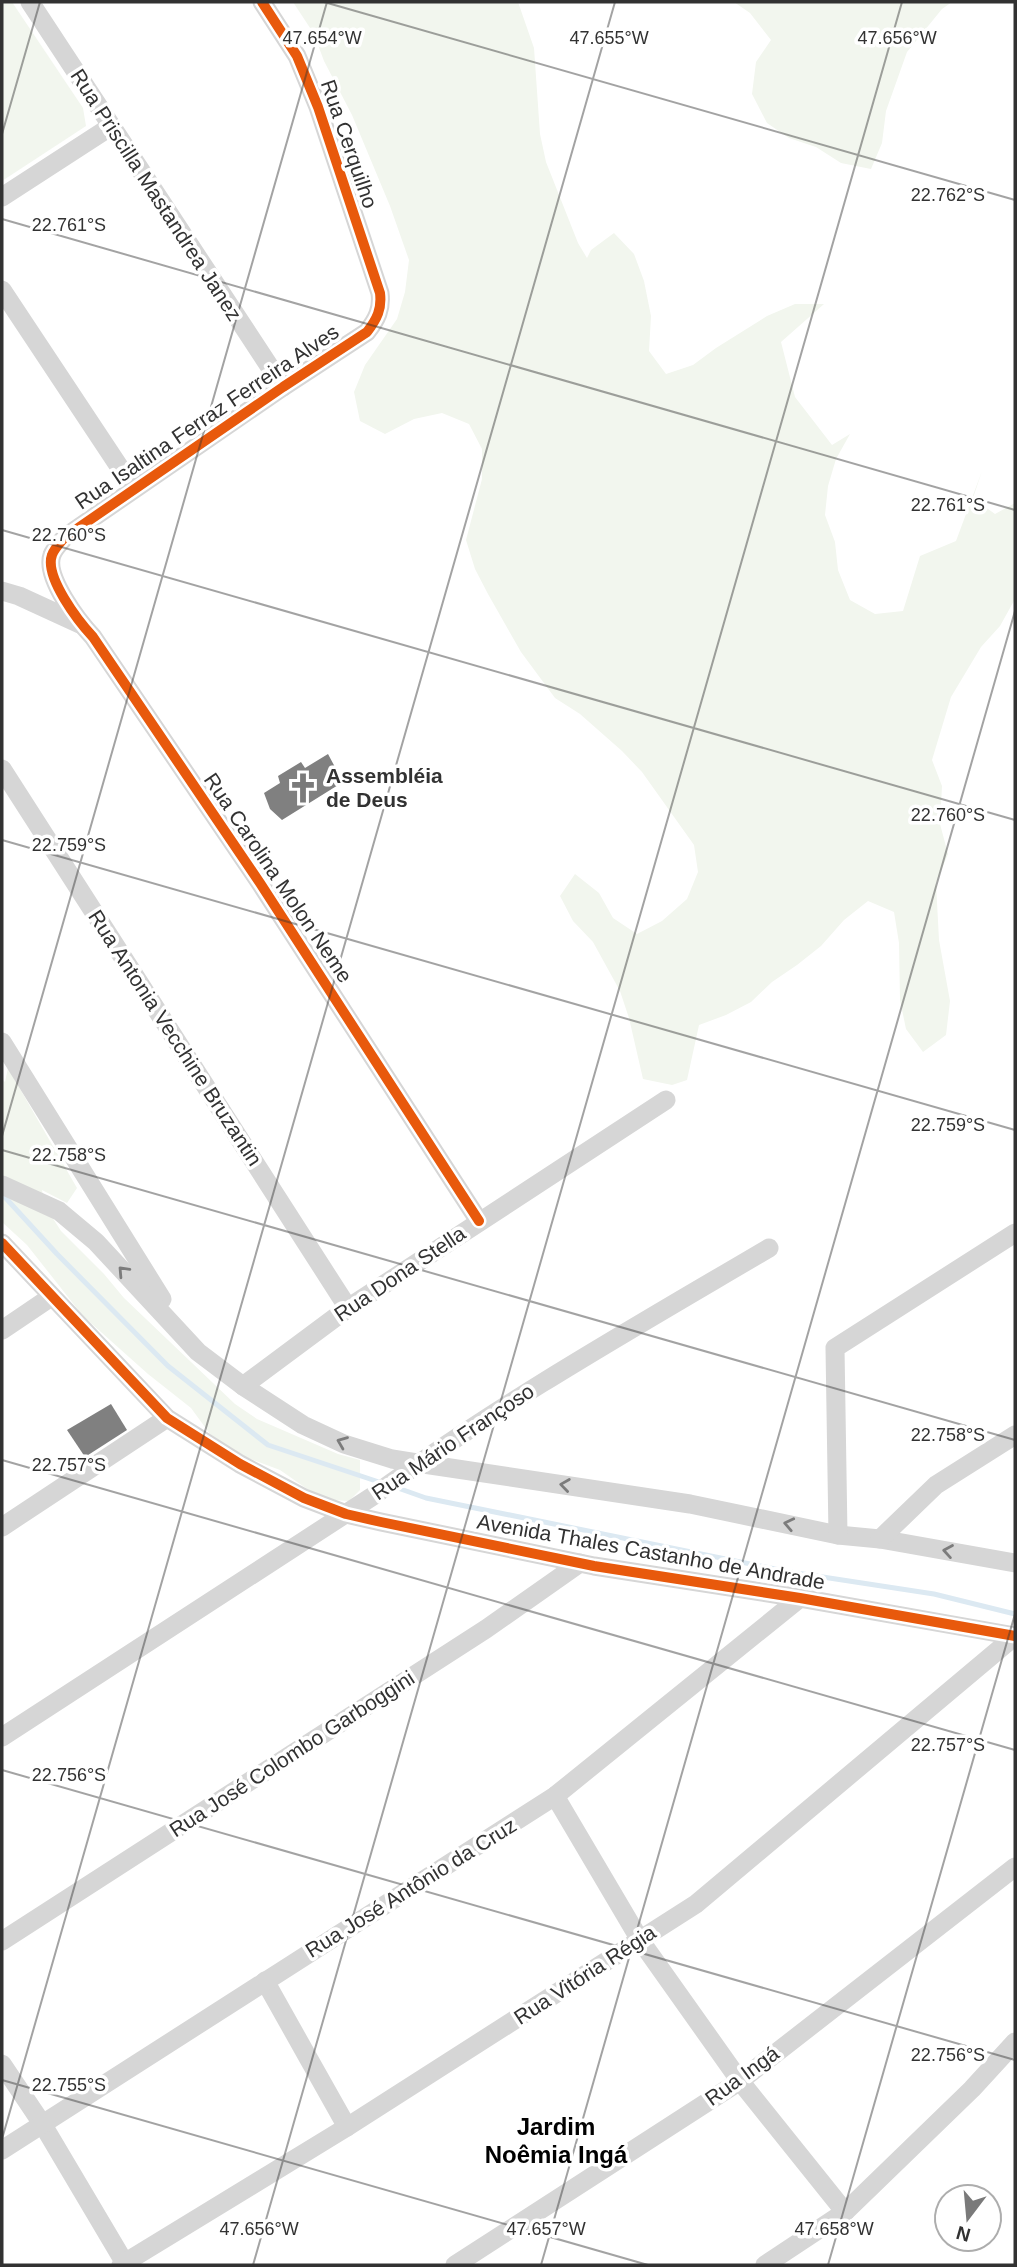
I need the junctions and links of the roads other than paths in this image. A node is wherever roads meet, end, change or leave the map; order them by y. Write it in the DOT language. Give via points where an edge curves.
graph roads {
  1 [pos="30,2"];
  2 [pos="262,2"];
  3 [pos="110,127"];
  4 [pos="2,197"];
  5 [pos="2,290"];
  6 [pos="381,306"];
  7 [pos="283,387"];
  8 [pos="134,489"];
  9 [pos="51,557"];
  10 [pos="2,591"];
  11 [pos="81,624"];
  12 [pos="2,769"];
  13 [pos="2,1043"];
  14 [pos="666,1100"];
  15 [pos="2,1185"];
  16 [pos="479,1221"];
  17 [pos="1015,1233"];
  18 [pos="2,1243"];
  19 [pos="769,1248"];
  20 [pos="51,1297"];
  21 [pos="348,1308"];
  22 [pos="2,1330"];
  23 [pos="198,1352"];
  24 [pos="243,1386"];
  25 [pos="167,1418"];
  26 [pos="1015,1435"];
  27 [pos="417,1463"];
  28 [pos="346,1514"];
  29 [pos="2,1527"];
  30 [pos="838,1535"];
  31 [pos="880,1539"];
  32 [pos="580,1563"];
  33 [pos="1015,1563"];
  34 [pos="800,1598"];
  35 [pos="1015,1636"];
  36 [pos="2,1738"];
  37 [pos="555,1796"];
  38 [pos="1015,1867"];
  39 [pos="640,1940"];
  40 [pos="2,1941"];
  41 [pos="265,1980"];
  42 [pos="1015,2042"];
  43 [pos="2,2064"];
  44 [pos="740,2081"];
  45 [pos="43,2125"];
  46 [pos="347,2127"];
  47 [pos="2,2150"];
  48 [pos="845,2212"];
  49 [pos="124,2264"];
  50 [pos="455,2265"];
  51 [pos="765,2265"];
  1 -- 3 [label="street, Rua Priscilla Mastandrea Janez"];
  2 -- 6 [label="street, Rua Cerquilho" via="297,56 318,107"];
  3 -- 4 [label="street"];
  3 -- 7 [label="street, Rua Priscilla Mastandrea Janez"];
  5 -- 8 [label="street"];
  6 -- 7 [label="street, Rua Isaltina Ferraz Ferreira Alves" via="367,332"];
  7 -- 8 [label="street, Rua Isaltina Ferraz Ferreira Alves"];
  8 -- 9 [label="street, Rua Isaltina Ferraz Ferreira Alves" via="65,537"];
  9 -- 11 [label="street, Rua Carolina Molon Neme" via="56,582"];
  10 -- 11 [label="street"];
  11 -- 16 [label="street, Rua Carolina Molon Neme" via="260,883"];
  12 -- 21 [label="street, Rua Antonia Vecchine Bruzantin"];
  13 -- 23 [label="street"];
  14 -- 16 [label="street, Rua Dona Stella"];
  23 -- 15 [label="street, one-way" via="96,1242 59,1212"];
  16 -- 21 [label="street, Rua Dona Stella"];
  17 -- 30 [label="street" via="835,1348"];
  18 -- 20 [label="street, Avenida Thales Castanho de Andrade"];
  19 -- 27 [label="street, Rua Mário Françoso" via="558,1372"];
  20 -- 22 [label="street"];
  20 -- 25 [label="street, Avenida Thales Castanho de Andrade"];
  21 -- 24 [label="street, Rua Dona Stella"];
  23 -- 24 [label="street"];
  27 -- 24 [label="street, one-way" via="344,1444 303,1425"];
  25 -- 28 [label="street, Avenida Thales Castanho de Andrade" via="240,1464"];
  25 -- 29 [label="street"];
  26 -- 31 [label="street" via="936,1485"];
  27 -- 28 [label="street, Rua Mário Françoso"];
  30 -- 27 [label="street, one-way" via="690,1504"];
  28 -- 32 [label="street, Avenida Thales Castanho de Andrade"];
  28 -- 36 [label="street, Rua Mário Françoso"];
  30 -- 31 [label="street"];
  33 -- 31 [label="street, one-way"];
  32 -- 34 [label="street, Avenida Thales Castanho de Andrade"];
  32 -- 40 [label="street, Rua José Colombo Garboggini" via="486,1629"];
  34 -- 35 [label="street, Avenida Thales Castanho de Andrade"];
  34 -- 37 [label="street, Rua José Antônio da Cruz"];
  35 -- 39 [label="street, Rua Vitória Régia" via="696,1904"];
  37 -- 39 [label="street"];
  37 -- 41 [label="street, Rua José Antônio da Cruz"];
  38 -- 44 [label="street, Rua Ingá"];
  39 -- 44 [label="street"];
  39 -- 46 [label="street, Rua Vitória Régia"];
  41 -- 45 [label="street, Rua José Antônio da Cruz"];
  41 -- 46 [label="street"];
  42 -- 48 [label="street"];
  43 -- 45 [label="street"];
  44 -- 48 [label="street"];
  44 -- 50 [label="street, Rua Ingá"];
  45 -- 47 [label="street, Rua José Antônio da Cruz"];
  45 -- 49 [label="street"];
  46 -- 49 [label="street, Rua Vitória Régia"];
  48 -- 51 [label="street"];
}
